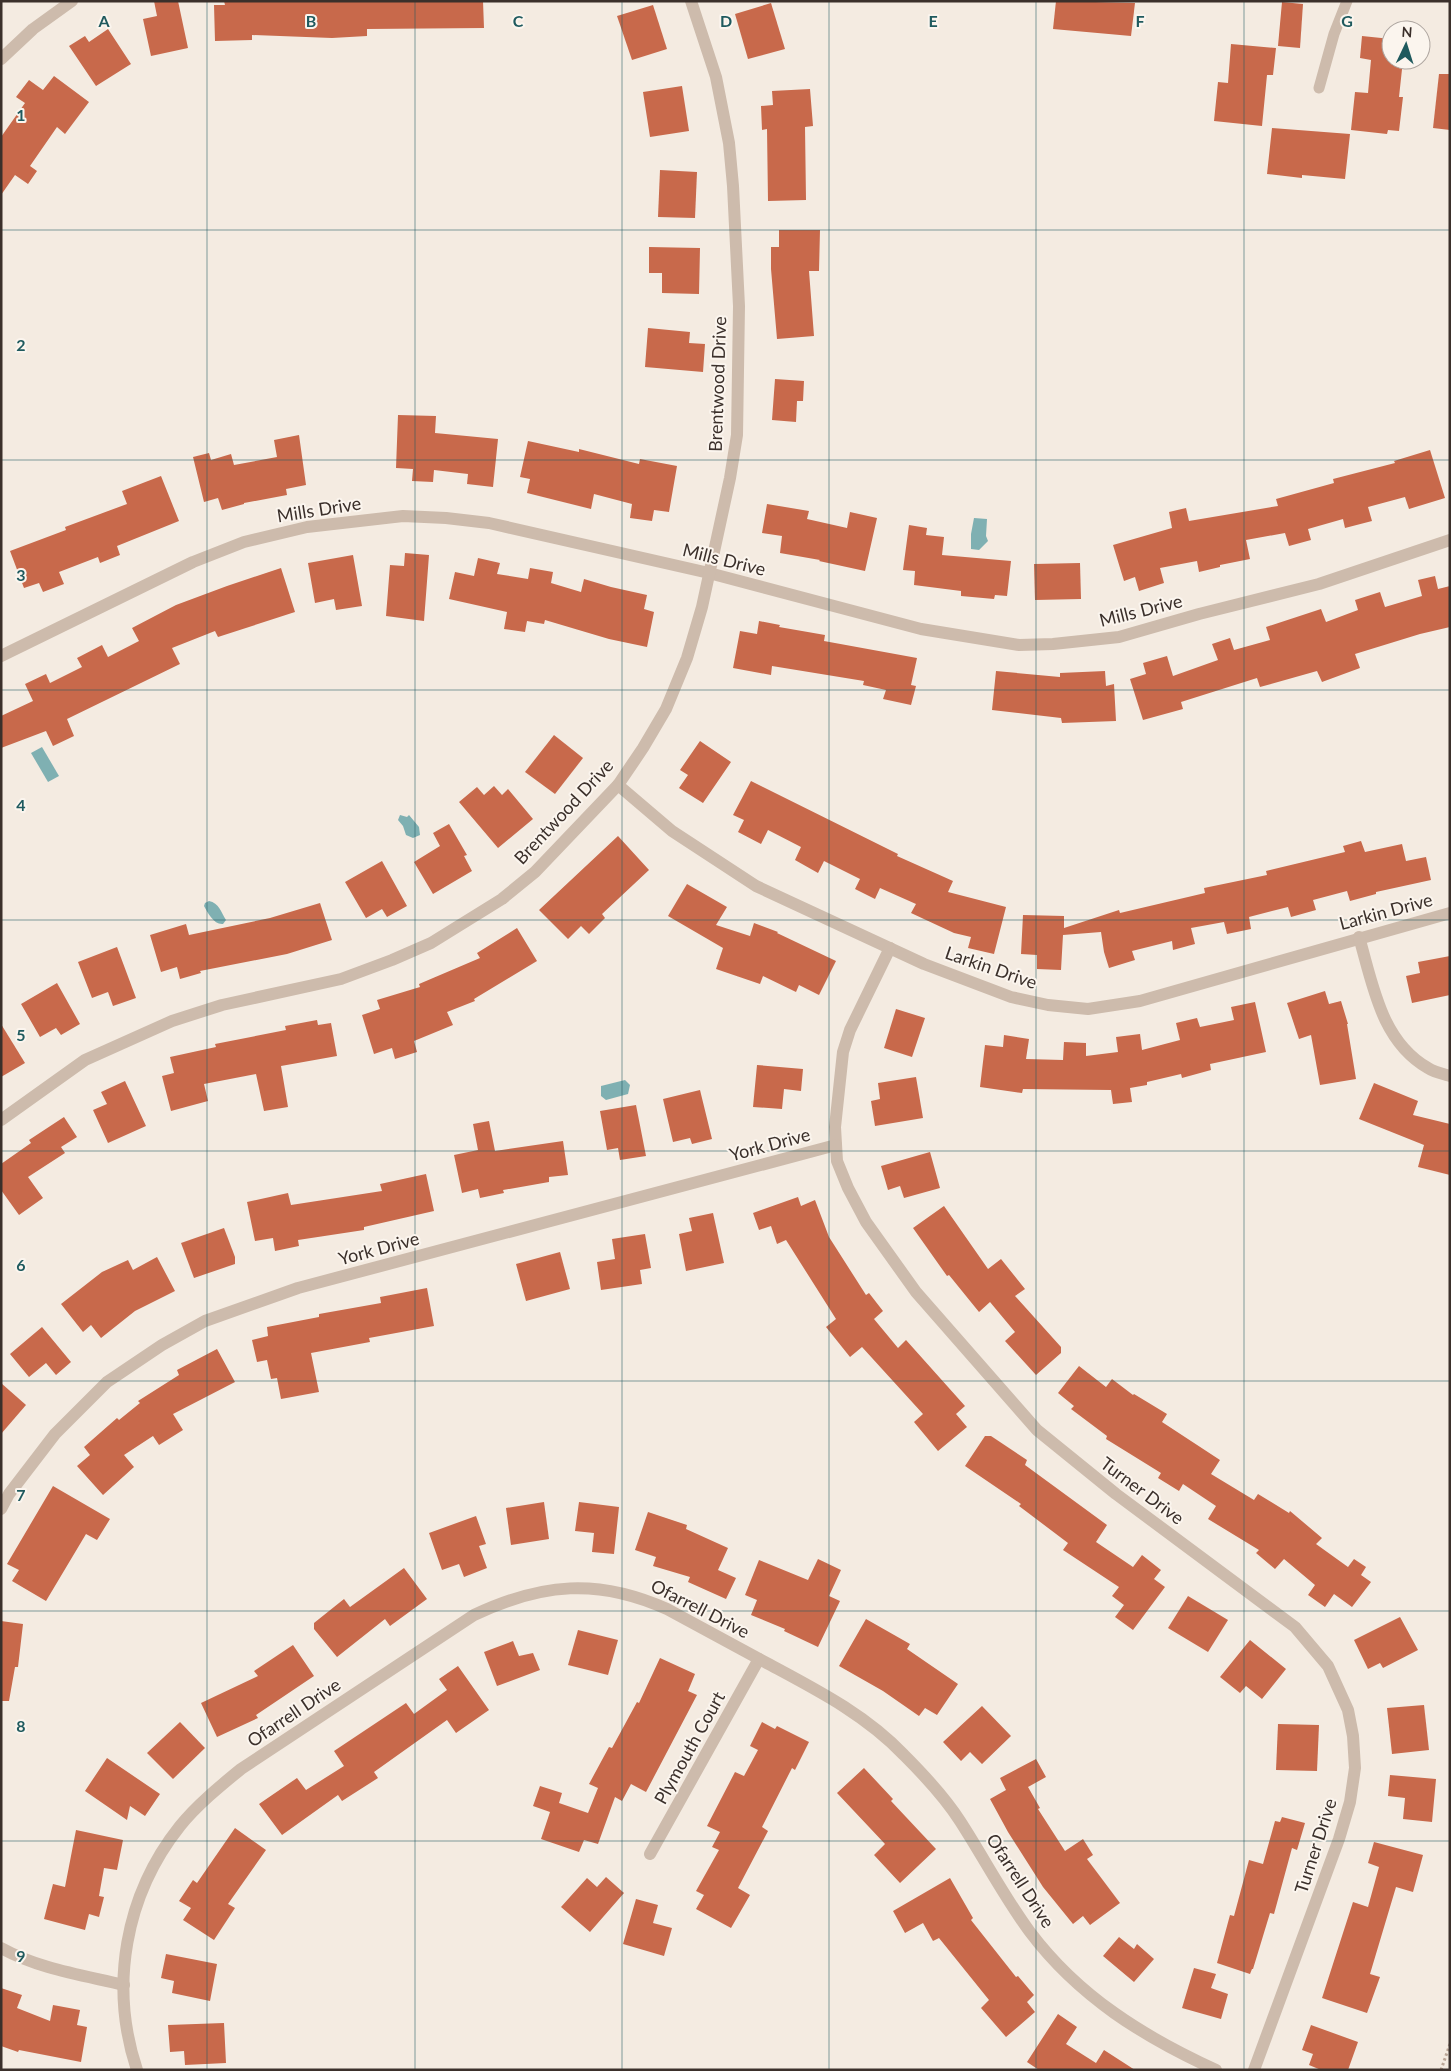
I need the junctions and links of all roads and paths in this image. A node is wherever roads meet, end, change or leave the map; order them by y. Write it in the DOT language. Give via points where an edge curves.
graph roads {
  1 [pos="72,1"];
  2 [pos="691,1"];
  3 [pos="1347,1"];
  4 [pos="1,59"];
  5 [pos="1319,88"];
  6 [pos="1450,540"];
  7 [pos="709,573"];
  8 [pos="1,656"];
  9 [pos="618,785"];
  10 [pos="1450,913"];
  11 [pos="1359,937"];
  12 [pos="890,948"];
  13 [pos="1450,1076"];
  14 [pos="1,1120"];
  15 [pos="836,1145"];
  16 [pos="1,1509"];
  17 [pos="759,1659"];
  18 [pos="650,1854"];
  19 [pos="1,1948"];
  20 [pos="124,1985"];
  21 [pos="1450,2044"];
  22 [pos="137,2070"];
  23 [pos="1216,2070"];
  24 [pos="1254,2070"];
  25 [pos="1441,2070"];
  1 -- 4 [label="street"];
  2 -- 7 [label="street, Brentwood Drive" via="716,77 728,143 739,306 737,435"];
  3 -- 5 [label="lane"];
  6 -- 7 [label="street, Mills Drive" via="1319,584 1119,637 1053,644 1019,645 921,629"];
  7 -- 8 [label="street, Mills Drive" via="489,524 403,516 355,520 244,542 193,562"];
  7 -- 9 [label="street, Brentwood Drive" via="687,658 666,709"];
  9 -- 12 [label="street, Larkin Drive" via="672,831 756,886"];
  9 -- 14 [label="street, Brentwood Drive" via="535,872 502,899 431,943 340,979 222,1005 172,1021 85,1060"];
  10 -- 11 [label="street, Larkin Drive"];
  11 -- 12 [label="street, Larkin Drive" via="1140,1001 1088,1009 1011,997"];
  11 -- 13 [label="street" via="1379,1007 1391,1033 1407,1053 1429,1069"];
  12 -- 15 [label="street, Turner Drive" via="850,1030 843,1052 834,1127"];
  15 -- 16 [label="street, York Drive" via="298,1288 204,1321 106,1382 54,1434"];
  15 -- 24 [label="street, Turner Drive" via="837,1161 866,1222 916,1292 1037,1430 1116,1494 1295,1627 1328,1666 1340,1687 1353,1736 1355,1768 1350,1802"];
  17 -- 18 [label="street, Plymouth Court"];
  17 -- 20 [label="street, Ofarrell Drive" via="642,1597 612,1591 584,1587 555,1589 522,1596 474,1615 241,1769 180,1826 150,1873 135,1906 127,1938"];
  17 -- 23 [label="street, Ofarrell Drive" via="830,1697 872,1725 902,1753 959,1819 1003,1894 1031,1934 1096,2000 1170,2049"];
  19 -- 20 [label="street" via="58,1970"];
  20 -- 22 [label="street, Ofarrell Drive" via="125,2016"];
  21 -- 25 [label="path"];
}
